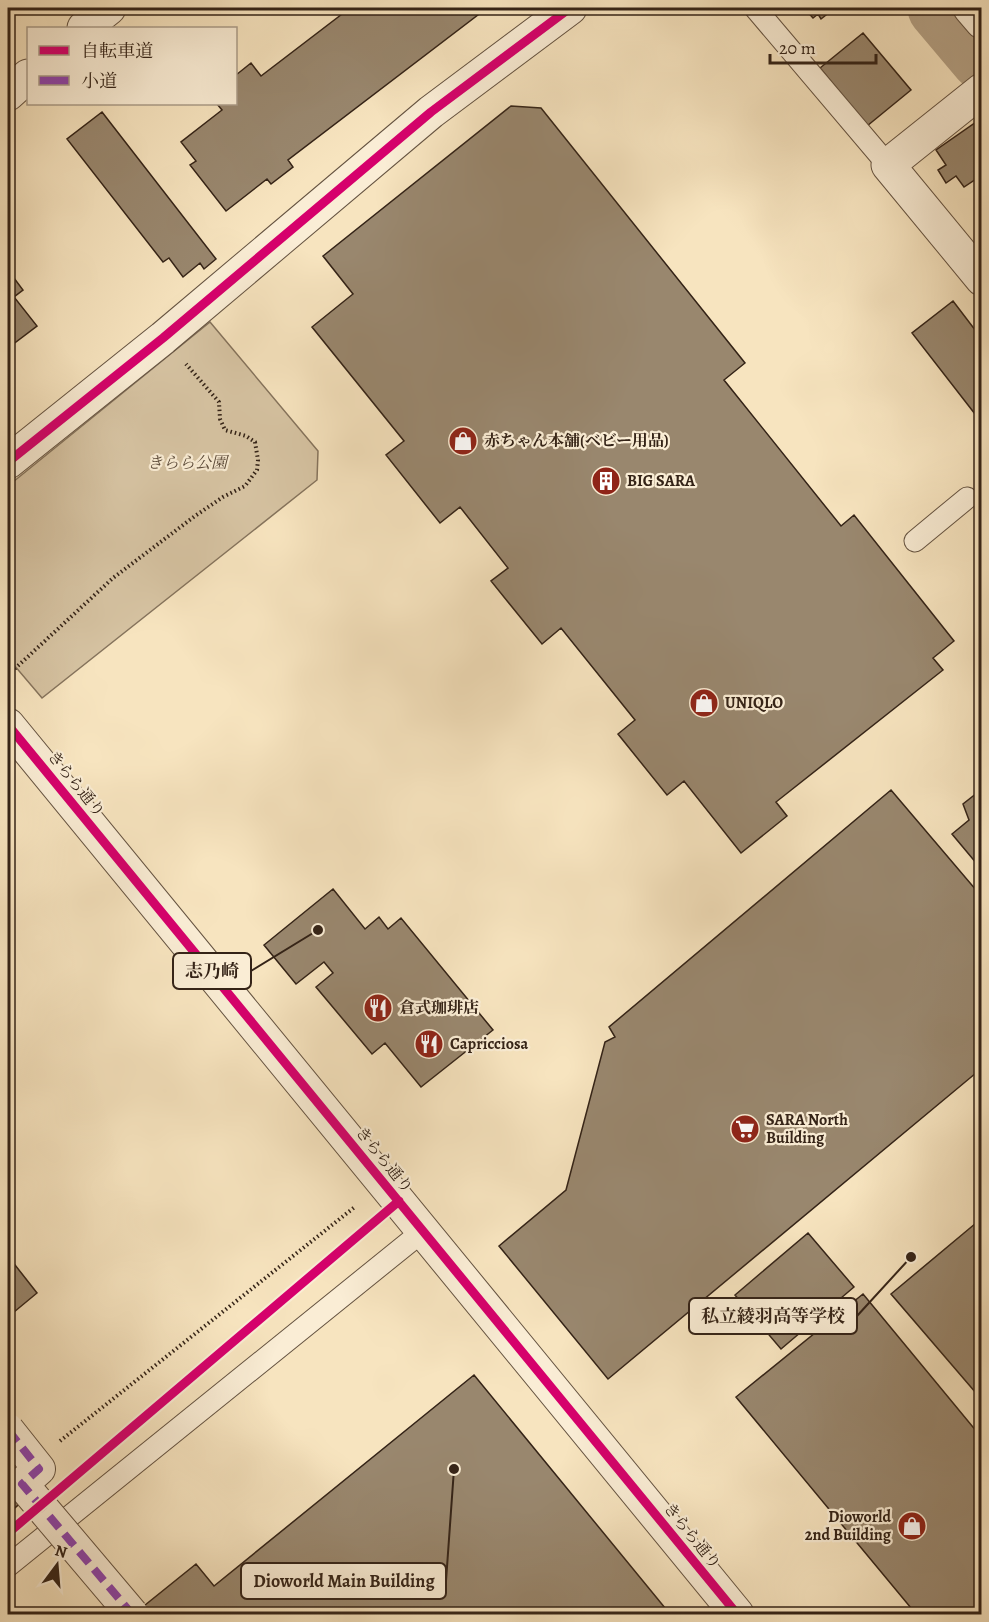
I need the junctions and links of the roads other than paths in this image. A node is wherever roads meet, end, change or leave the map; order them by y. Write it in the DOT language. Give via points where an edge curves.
graph roads {
  1 [pos="109,8"];
  2 [pos="570,8"];
  3 [pos="755,8"];
  4 [pos="970,8"];
  5 [pos="981,22"];
  6 [pos="85,27"];
  7 [pos="27,77"];
  8 [pos="981,90"];
  9 [pos="8,94"];
  10 [pos="888,165"];
  11 [pos="981,279"];
  12 [pos="8,462"];
  13 [pos="967,498"];
  14 [pos="915,541"];
  15 [pos="8,725"];
  16 [pos="423,1231"];
  17 [pos="8,1430"];
  18 [pos="8,1566"];
  19 [pos="132,1614"];
  20 [pos="737,1614"];
  1 -- 6 [label="street"];
  2 -- 12 [label="street" via="431,112 163,338"];
  3 -- 10 [label="lane"];
  4 -- 5 [label="street"];
  7 -- 9 [label="street"];
  8 -- 10 [label="street"];
  10 -- 11 [label="street"];
  13 -- 14 [label="lane"];
  15 -- 16 [label="street, きらら通り"];
  16 -- 18 [label="lane"];
  16 -- 20 [label="street, きらら通り"];
  17 -- 19 [label="street, bridge" via="39,1469 22,1484"];
}
